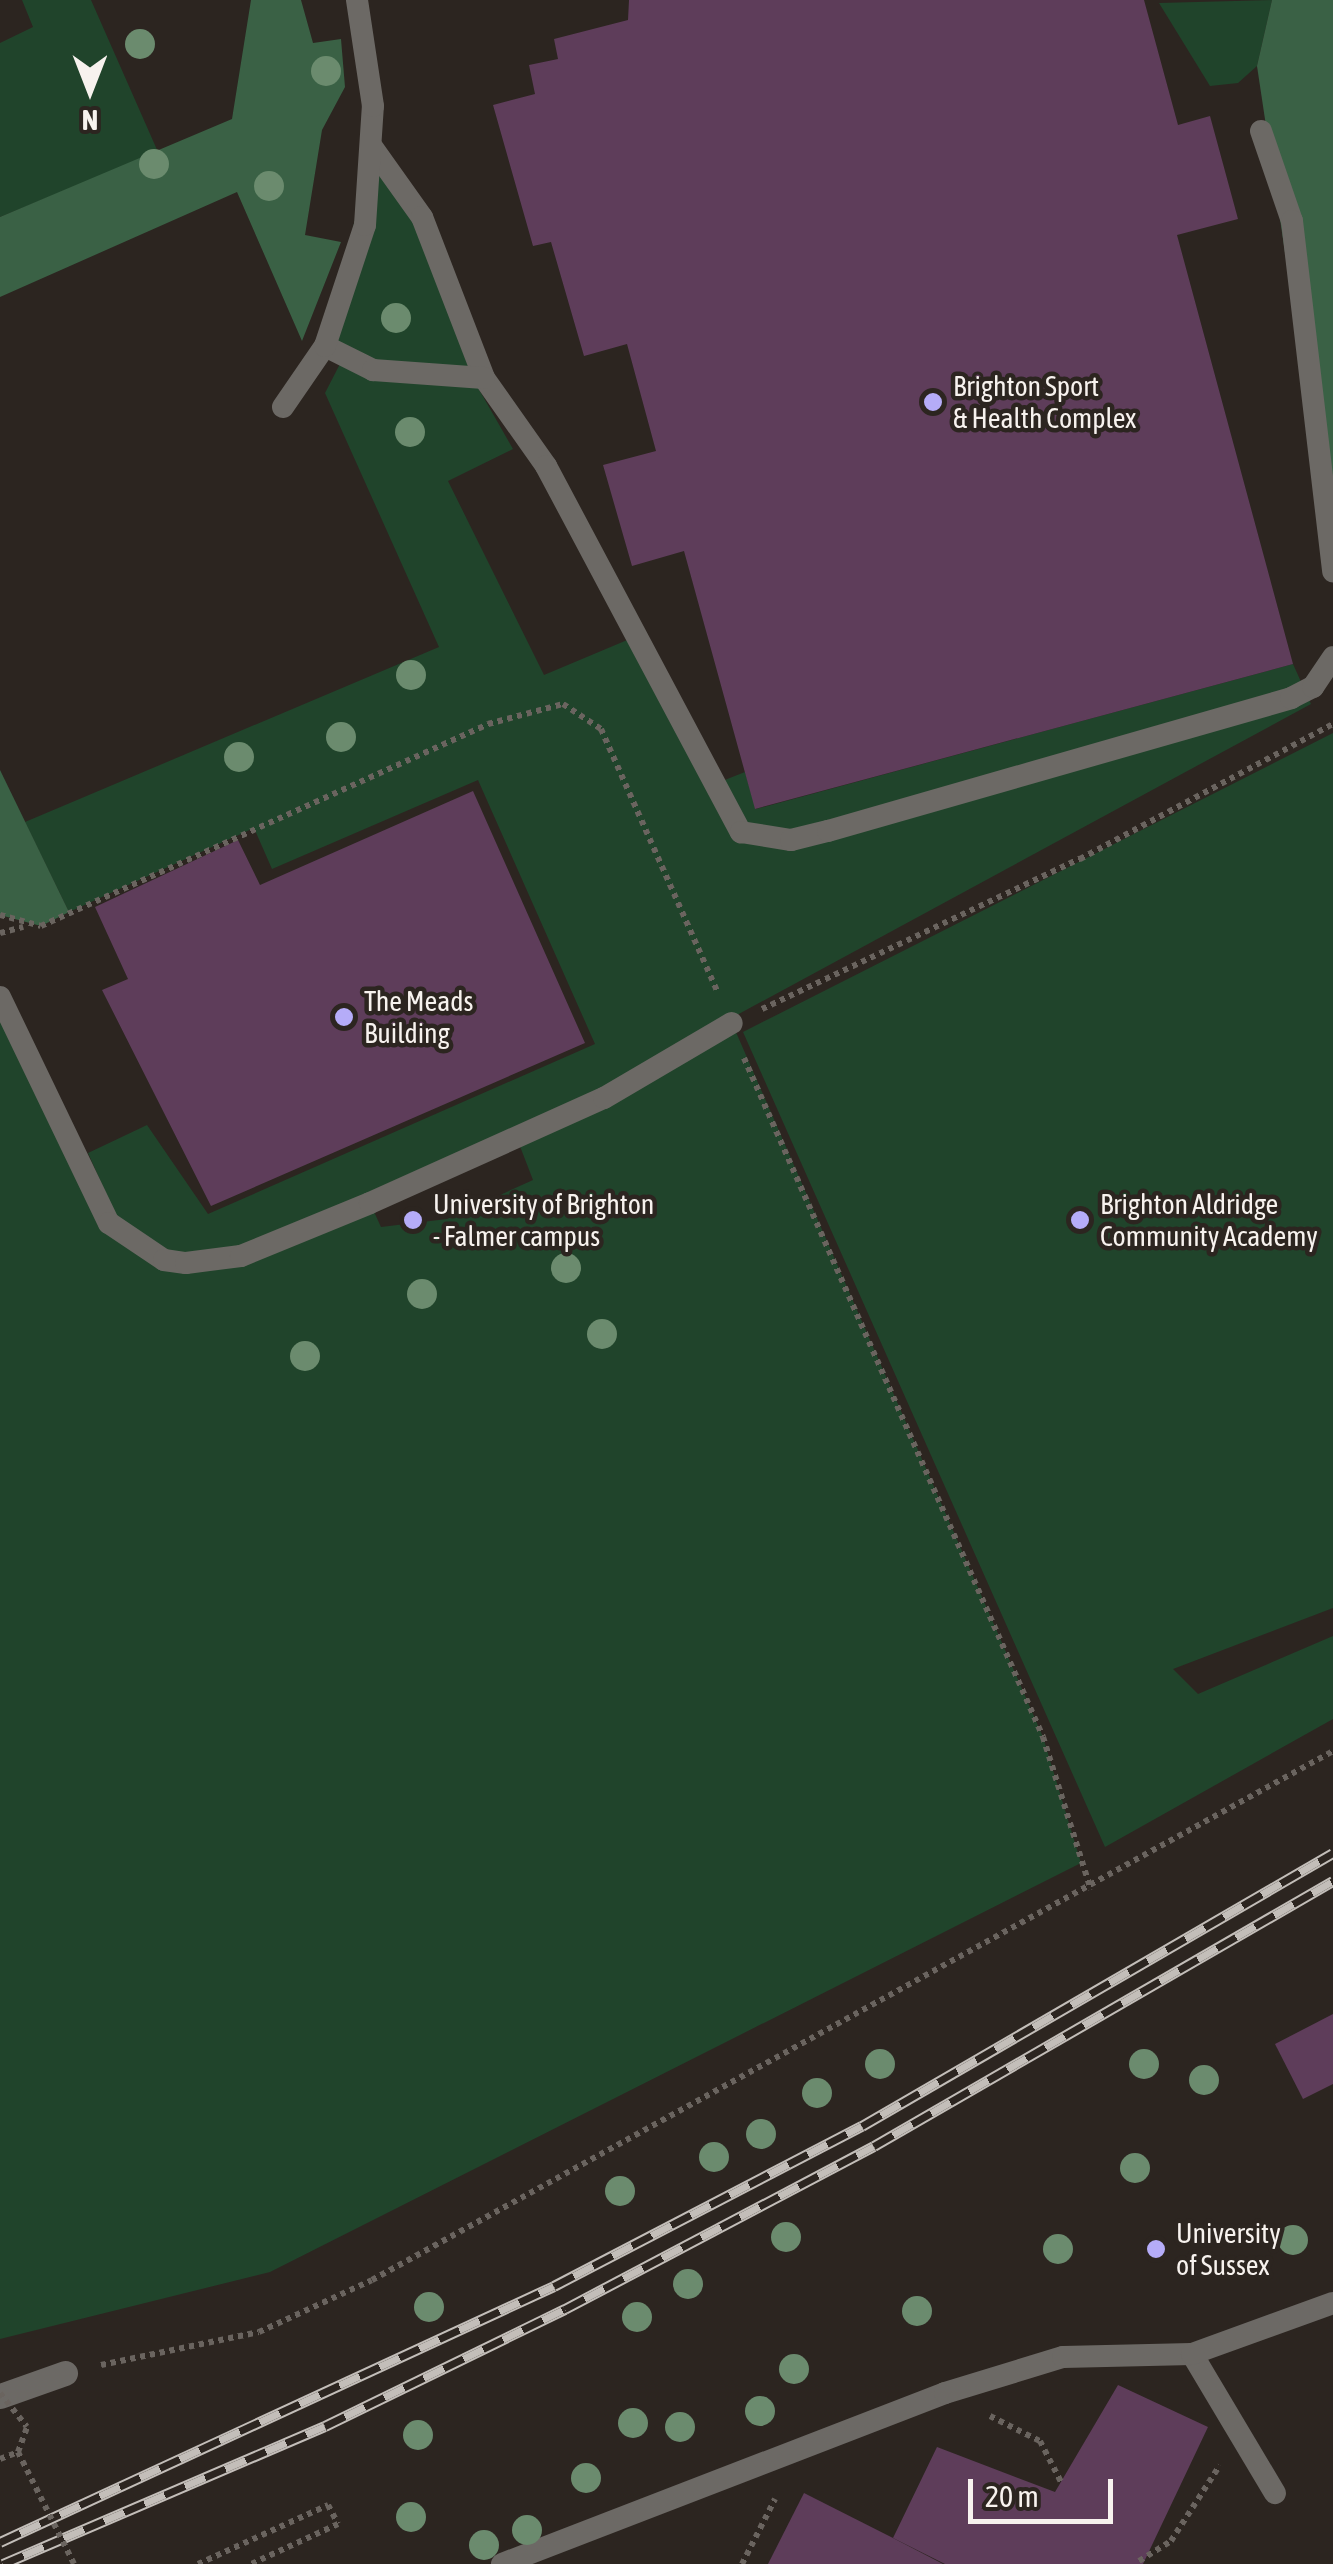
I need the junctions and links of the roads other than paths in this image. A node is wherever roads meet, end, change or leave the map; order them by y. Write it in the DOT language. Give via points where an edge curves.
graph roads {
  1 [pos="357,0"];
  2 [pos="1261,130"];
  3 [pos="372,148"];
  4 [pos="325,346"];
  5 [pos="484,378"];
  6 [pos="283,408"];
  7 [pos="1333,572"];
  8 [pos="1333,657"];
  9 [pos="0,997"];
  10 [pos="732,1023"];
  11 [pos="1333,2303"];
  12 [pos="1192,2354"];
  13 [pos="66,2374"];
  14 [pos="0,2394"];
  15 [pos="1274,2492"];
  16 [pos="502,2564"];
  1 -- 3 [label="lane" via="370,48"];
  2 -- 7 [label="lane" via="1298,256"];
  3 -- 4 [label="lane" via="355,267"];
  3 -- 5 [label="lane" via="422,218"];
  4 -- 5 [label="lane" via="373,370"];
  4 -- 6 [label="lane"];
  5 -- 8 [label="lane" via="546,466 712,786 741,832 763,840 828,832 1291,698 1313,687"];
  9 -- 10 [label="lane" via="109,1222 164,1260 186,1263 241,1256 370,1203 604,1098"];
  11 -- 12 [label="lane"];
  12 -- 15 [label="lane"];
  12 -- 16 [label="lane" via="1063,2356 803,2444"];
  13 -- 14 [label="street"];
}
